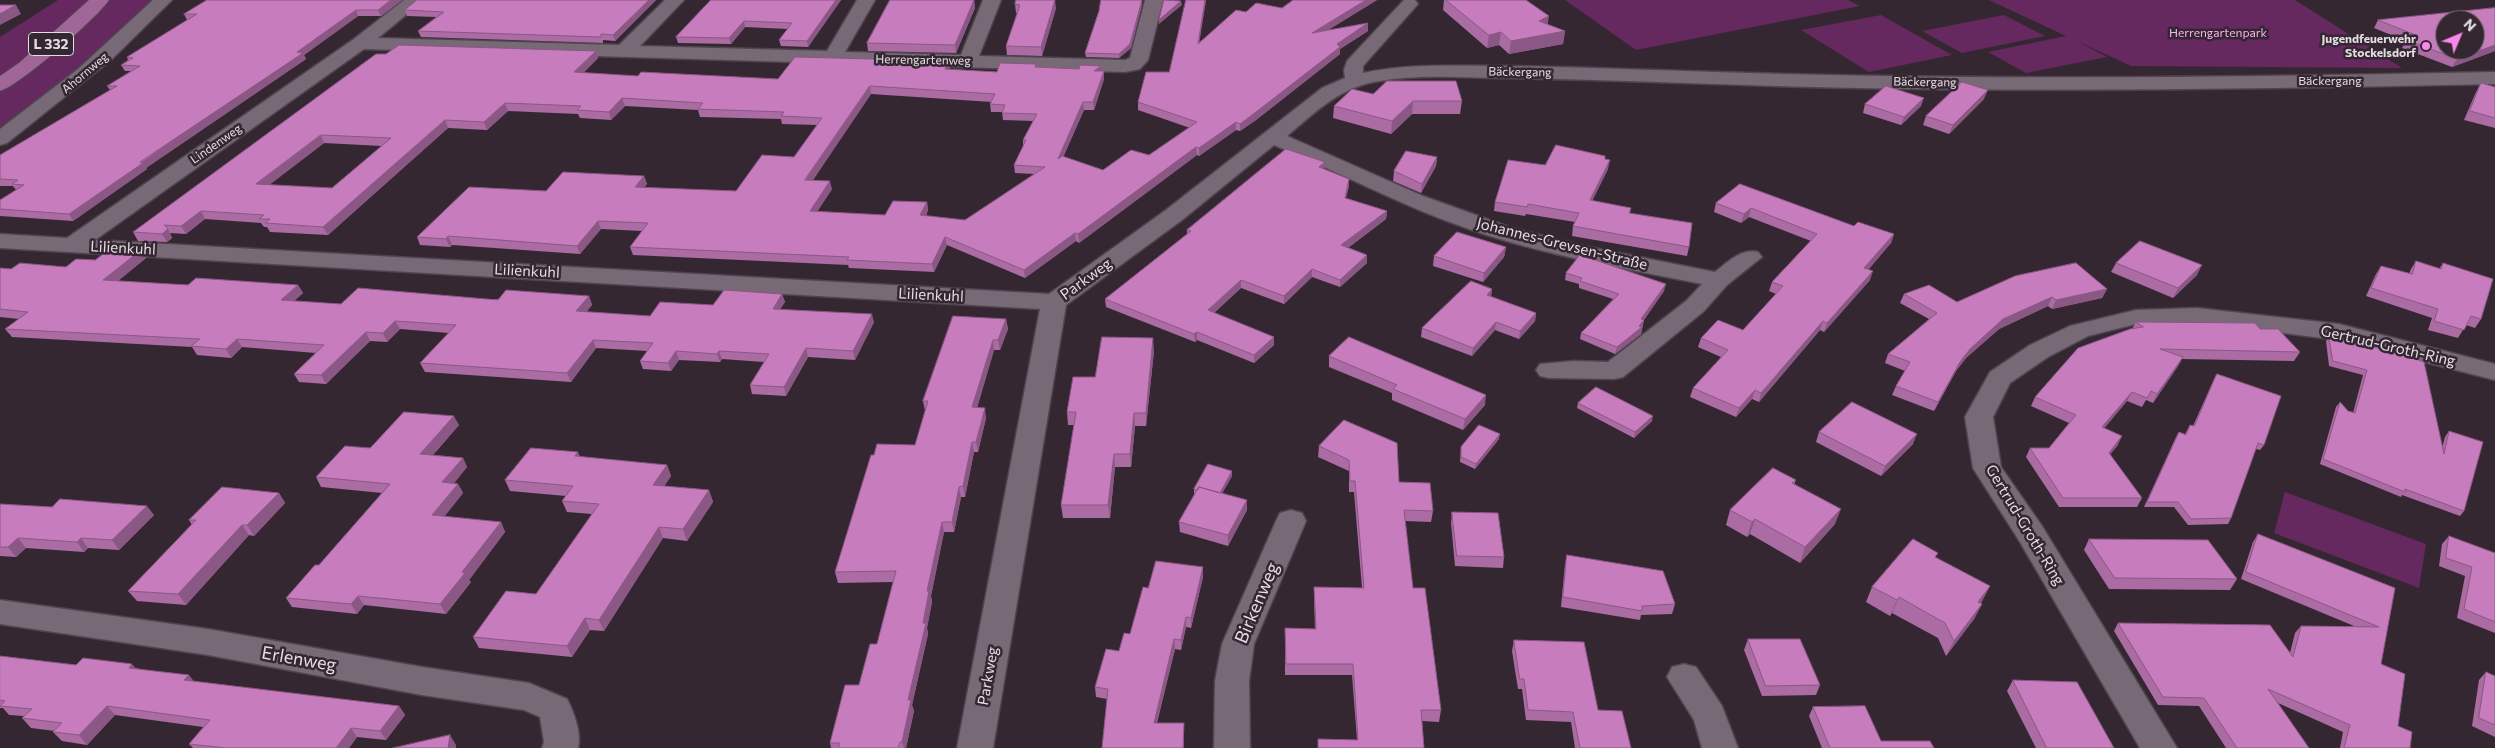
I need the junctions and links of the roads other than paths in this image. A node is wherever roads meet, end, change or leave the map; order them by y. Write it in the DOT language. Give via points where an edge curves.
graph roads {
  1 [pos="100,0"];
  2 [pos="164,0"];
  3 [pos="415,0"];
  4 [pos="675,0"];
  5 [pos="866,0"];
  6 [pos="992,0"];
  7 [pos="1154,0"];
  8 [pos="1409,4"];
  9 [pos="360,43"];
  10 [pos="623,52"];
  11 [pos="832,58"];
  12 [pos="968,61"];
  13 [pos="2495,78"];
  14 [pos="1355,80"];
  15 [pos="0,85"];
  16 [pos="1272,137"];
  17 [pos="0,139"];
  18 [pos="0,241"];
  19 [pos="72,245"];
  20 [pos="1750,258"];
  21 [pos="1719,280"];
  22 [pos="1054,302"];
  23 [pos="1549,370"];
  24 [pos="2495,372"];
  25 [pos="1291,521"];
  26 [pos="0,612"];
  27 [pos="1684,677"];
  28 [pos="560,748"];
  29 [pos="975,748"];
  30 [pos="1232,748"];
  31 [pos="1720,748"];
  32 [pos="2159,748"];
  1 -- 15 [label="main road, L 332" via="26,67"];
  2 -- 17 [label="street, Ahornweg" via="62,93"];
  3 -- 9 [label="street, Lindenweg"];
  4 -- 10 [label="street"];
  5 -- 11 [label="street"];
  6 -- 12 [label="street"];
  7 -- 12 [label="street, Herrengartenweg" via="1139,60 1133,65"];
  8 -- 14 [label="street" via="1354,65"];
  9 -- 10 [label="street, Herrengartenweg"];
  9 -- 19 [label="street, Lindenweg"];
  10 -- 11 [label="street, Herrengartenweg"];
  11 -- 12 [label="street, Herrengartenweg"];
  13 -- 14 [label="street, Bäckergang" via="2066,84 1461,72 1384,75"];
  14 -- 16 [label="street, Parkweg" via="1329,92"];
  16 -- 21 [label="street, Johannes-Grevsen-Straße" via="1429,207 1504,233"];
  16 -- 22 [label="street, Parkweg" via="1174,215"];
  18 -- 19 [label="street, Lilienkuhl"];
  19 -- 22 [label="street, Lilienkuhl"];
  20 -- 21 [label="street"];
  21 -- 23 [label="street" via="1695,306 1614,371"];
  22 -- 29 [label="street, Parkweg"];
  24 -- 32 [label="street, Gertrud-Groth-Ring" via="2339,332 2197,315 2136,317 2079,331 2039,351 1999,378 1979,417 1987,468"];
  25 -- 30 [label="street, Birkenweg" via="1238,644 1232,682"];
  26 -- 28 [label="street, Erlenweg" via="208,642 530,697 555,709 562,742"];
  27 -- 31 [label="street" via="1710,716"];
}
